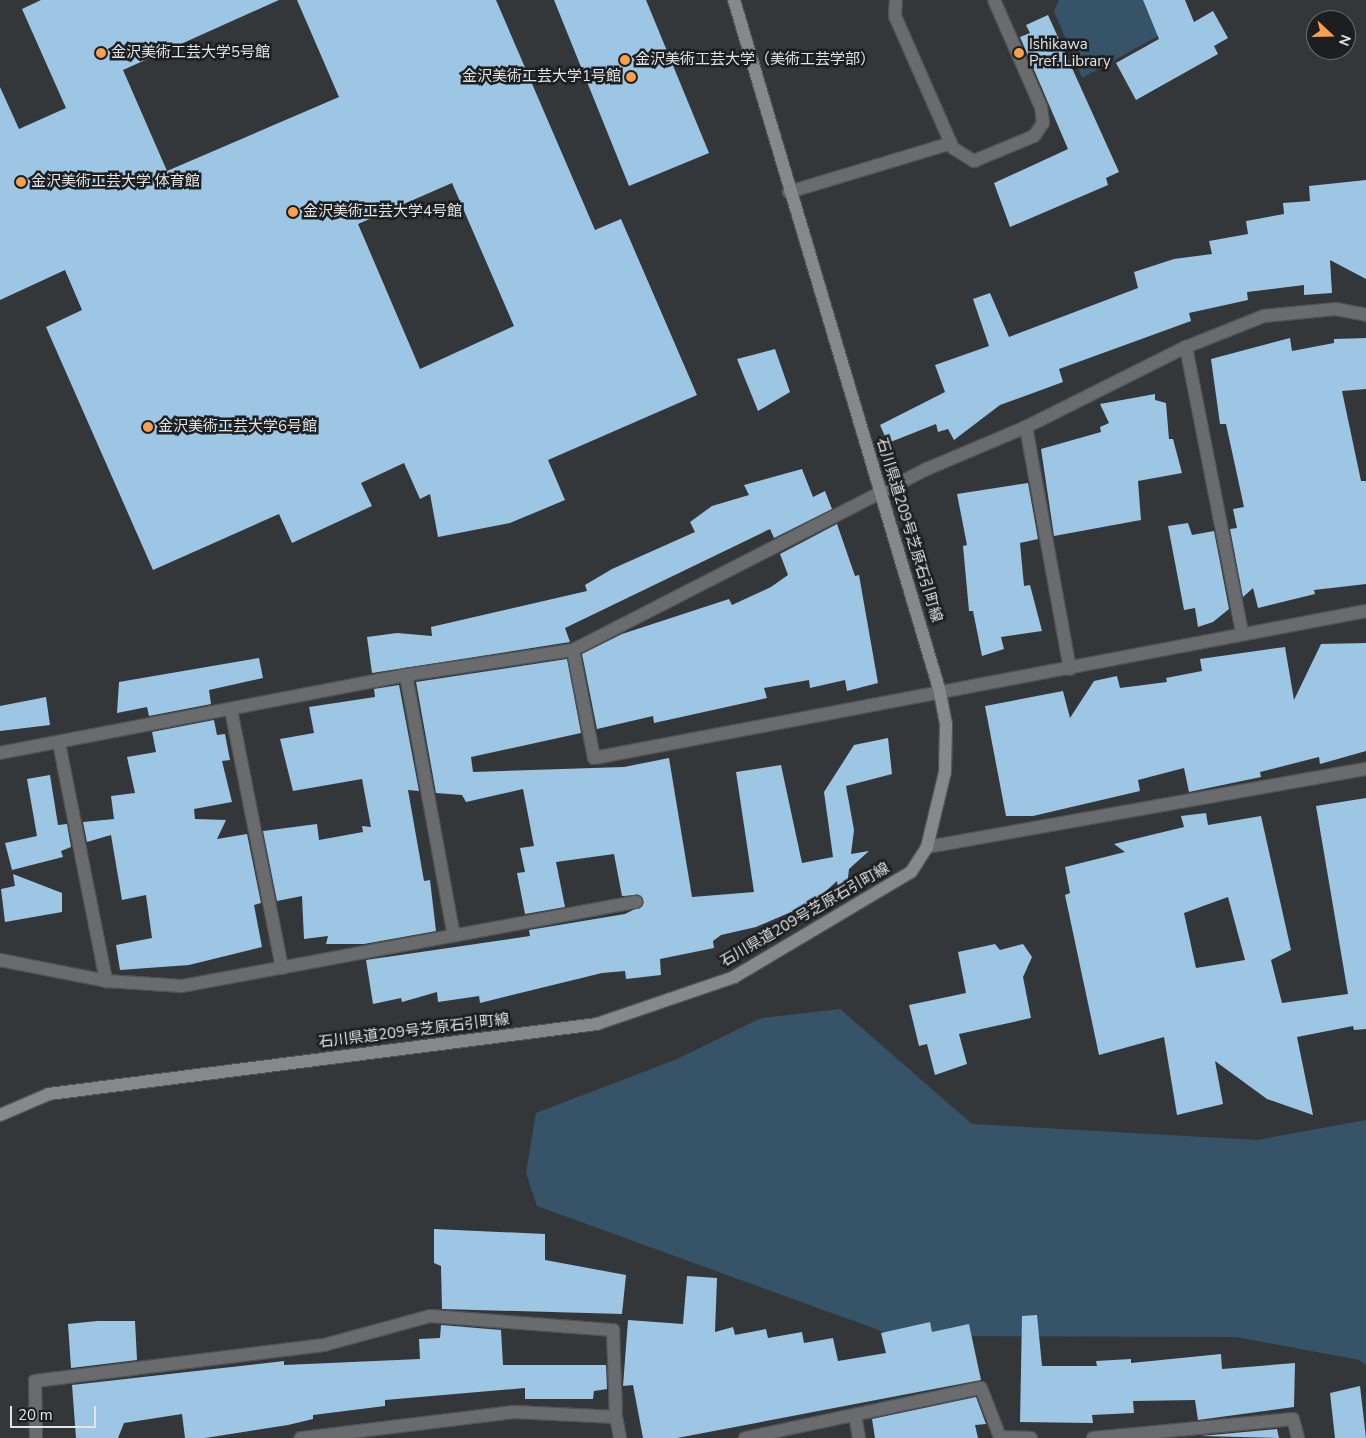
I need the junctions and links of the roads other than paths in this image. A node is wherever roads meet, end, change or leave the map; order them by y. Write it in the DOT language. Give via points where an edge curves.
graph roads {
  1 [pos="734,0"];
  2 [pos="896,0"];
  3 [pos="994,0"];
  4 [pos="951,143"];
  5 [pos="789,192"];
  6 [pos="1366,315"];
  7 [pos="1186,347"];
  8 [pos="1026,427"];
  9 [pos="881,493"];
  10 [pos="1366,611"];
  11 [pos="1242,632"];
  12 [pos="573,650"];
  13 [pos="1070,669"];
  14 [pos="406,675"];
  15 [pos="940,692"];
  16 [pos="231,710"];
  17 [pos="59,743"];
  18 [pos="0,753"];
  19 [pos="1366,769"];
  20 [pos="927,847"];
  21 [pos="636,902"];
  22 [pos="454,936"];
  23 [pos="0,960"];
  24 [pos="282,968"];
  25 [pos="106,981"];
  26 [pos="0,1115"];
  27 [pos="855,1415"];
  28 [pos="616,1417"];
  29 [pos="36,1438"];
  30 [pos="300,1438"];
  31 [pos="620,1438"];
  32 [pos="745,1438"];
  33 [pos="859,1438"];
  34 [pos="1031,1438"];
  35 [pos="1093,1438"];
  36 [pos="1298,1438"];
  1 -- 5 [label="main road, 石川県道209号芝原石引町線"];
  2 -- 4 [label="street" via="895,16"];
  3 -- 4 [label="street" via="1041,107 1043,123 1034,136 982,160 965,160"];
  4 -- 5 [label="street"];
  5 -- 9 [label="main road, 石川県道209号芝原石引町線"];
  6 -- 7 [label="street" via="1336,309 1264,316"];
  7 -- 8 [label="street"];
  7 -- 11 [label="street"];
  8 -- 9 [label="street"];
  8 -- 13 [label="street"];
  9 -- 12 [label="street"];
  9 -- 15 [label="main road, 石川県道209号芝原石引町線"];
  10 -- 11 [label="street"];
  11 -- 13 [label="street"];
  12 -- 14 [label="street"];
  12 -- 15 [label="street" via="594,758"];
  13 -- 15 [label="street"];
  14 -- 16 [label="street"];
  14 -- 22 [label="street"];
  15 -- 20 [label="main road, 石川県道209号芝原石引町線" via="946,724 945,772"];
  16 -- 17 [label="street"];
  16 -- 24 [label="street"];
  17 -- 18 [label="street"];
  17 -- 25 [label="street"];
  19 -- 20 [label="street"];
  20 -- 26 [label="main road, 石川県道209号芝原石引町線" via="911,872 886,889 734,977 597,1024 49,1094"];
  21 -- 22 [label="street"];
  22 -- 24 [label="street"];
  23 -- 25 [label="street"];
  24 -- 25 [label="street" via="182,986"];
  27 -- 32 [label="street"];
  27 -- 33 [label="street"];
  27 -- 34 [label="street" via="981,1388 1000,1438"];
  28 -- 29 [label="street" via="613,1330 430,1316 324,1345 35,1381"];
  28 -- 30 [label="street" via="514,1412"];
  28 -- 31 [label="street"];
  35 -- 36 [label="street" via="1294,1419"];
}
